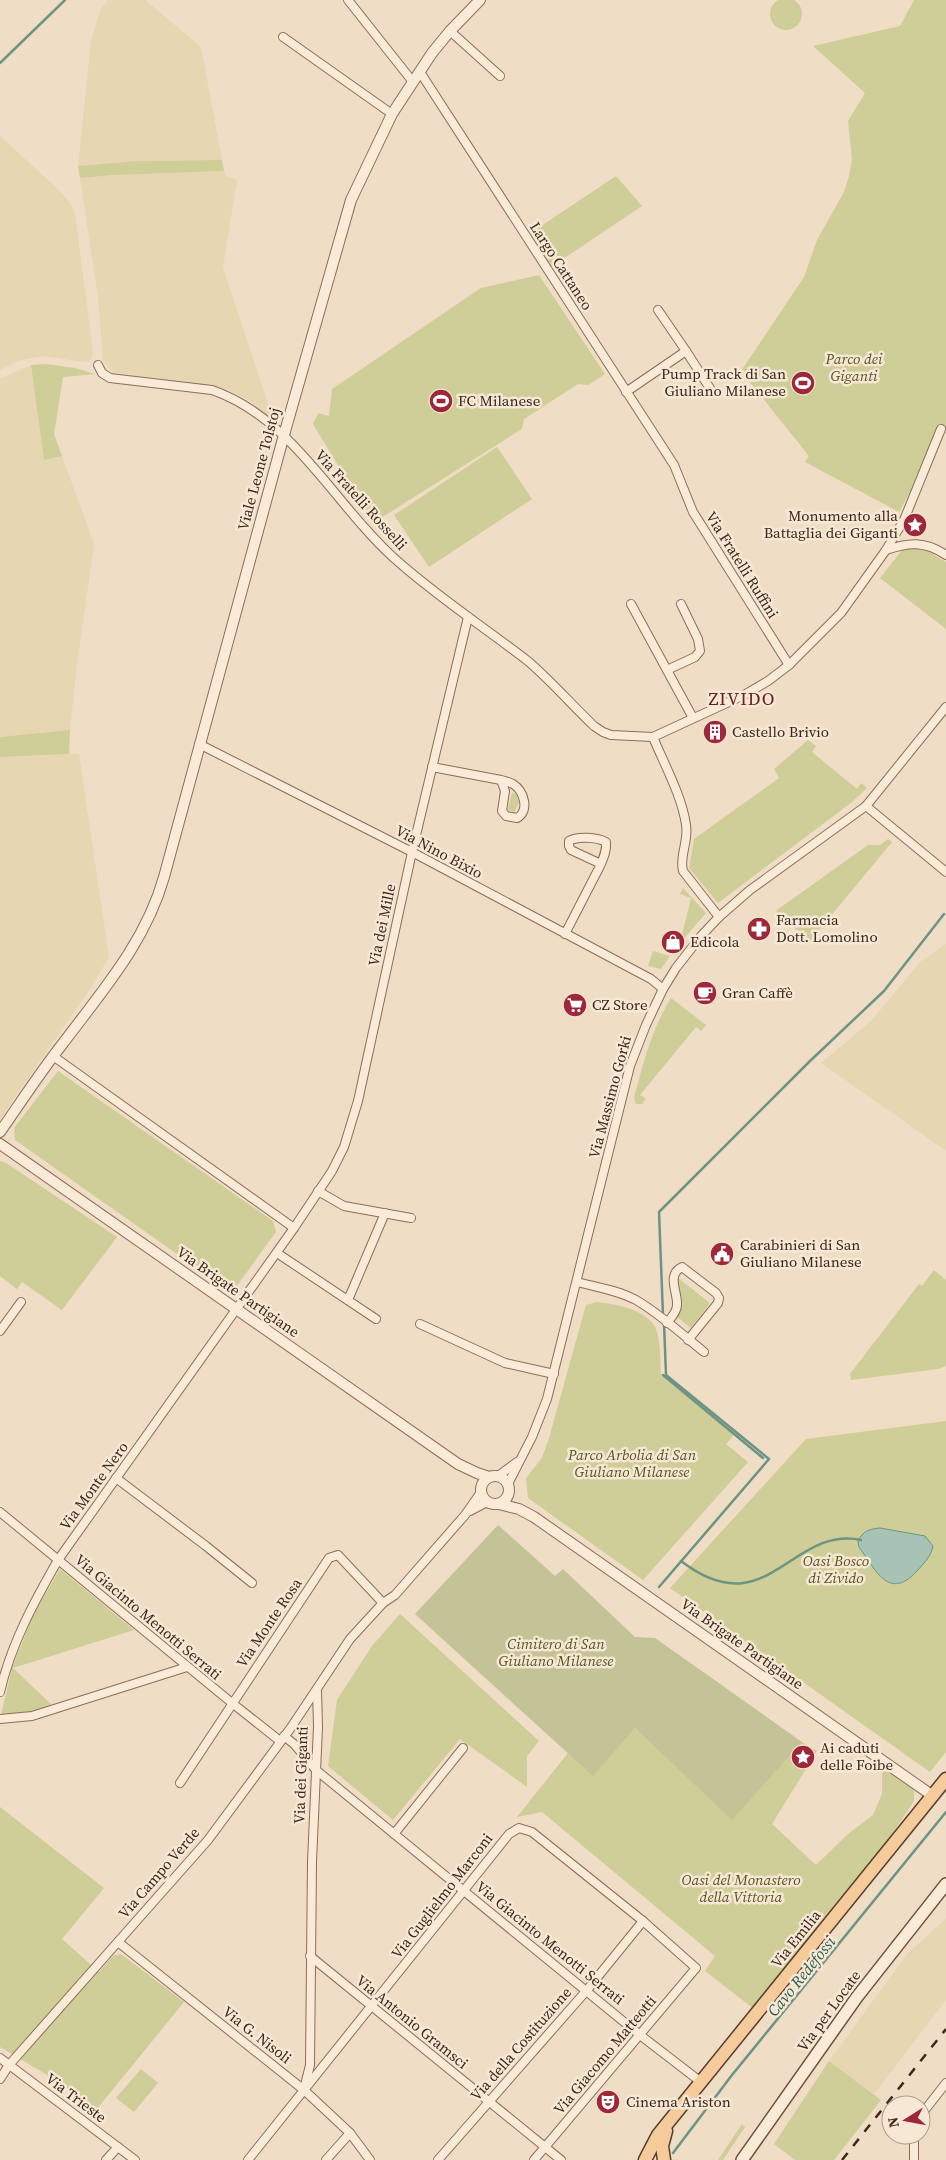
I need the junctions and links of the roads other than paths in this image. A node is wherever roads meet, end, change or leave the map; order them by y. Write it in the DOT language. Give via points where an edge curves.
graph roads {
  1 [pos="348,0"];
  2 [pos="480,0"];
  3 [pos="450,31"];
  4 [pos="282,37"];
  5 [pos="420,72"];
  6 [pos="500,76"];
  7 [pos="413,82"];
  8 [pos="392,114"];
  9 [pos="658,310"];
  10 [pos="686,351"];
  11 [pos="98,365"];
  12 [pos="712,390"];
  13 [pos="626,392"];
  14 [pos="941,429"];
  15 [pos="284,435"];
  16 [pos="680,475"];
  17 [pos="886,550"];
  18 [pos="946,555"];
  19 [pos="631,604"];
  20 [pos="681,604"];
  21 [pos="468,616"];
  22 [pos="789,665"];
  23 [pos="667,670"];
  24 [pos="946,707"];
  25 [pos="693,718"];
  26 [pos="654,736"];
  27 [pos="200,744"];
  28 [pos="432,767"];
  29 [pos="501,780"];
  30 [pos="866,806"];
  31 [pos="412,852"];
  32 [pos="601,864"];
  33 [pos="946,872"];
  34 [pos="719,917"];
  35 [pos="565,934"];
  36 [pos="663,989"];
  37 [pos="53,1056"];
  38 [pos="0,1132"];
  39 [pos="0,1144"];
  40 [pos="318,1191"];
  41 [pos="385,1213"];
  42 [pos="411,1218"];
  43 [pos="294,1228"];
  44 [pos="277,1253"];
  45 [pos="577,1282"];
  46 [pos="348,1300"];
  47 [pos="21,1302"];
  48 [pos="237,1309"];
  49 [pos="376,1319"];
  50 [pos="667,1323"];
  51 [pos="420,1324"];
  52 [pos="0,1331"];
  53 [pos="688,1340"];
  54 [pos="704,1352"];
  55 [pos="554,1374"];
  56 [pos="522,1457"];
  57 [pos="458,1464"];
  58 [pos="494,1476"];
  59 [pos="116,1478"];
  60 [pos="509,1488"];
  61 [pos="481,1490"];
  62 [pos="488,1502"];
  63 [pos="499,1504"];
  64 [pos="0,1512"];
  65 [pos="464,1515"];
  66 [pos="534,1517"];
  67 [pos="58,1560"];
  68 [pos="252,1583"];
  69 [pos="383,1603"];
  70 [pos="3,1667"];
  71 [pos="187,1667"];
  72 [pos="317,1689"];
  73 [pos="0,1692"];
  74 [pos="232,1703"];
  75 [pos="0,1720"];
  76 [pos="282,1738"];
  77 [pos="294,1744"];
  78 [pos="463,1748"];
  79 [pos="316,1753"];
  80 [pos="316,1770"];
  81 [pos="946,1779"];
  82 [pos="180,1783"];
  83 [pos="932,1796"];
  84 [pos="394,1834"];
  85 [pos="946,1884"];
  86 [pos="463,1890"];
  87 [pos="643,1921"];
  88 [pos="118,1942"];
  89 [pos="310,1956"];
  90 [pos="696,1968"];
  91 [pos="587,1990"];
  92 [pos="372,2007"];
  93 [pos="640,2036"];
  94 [pos="0,2058"];
  95 [pos="9,2065"];
  96 [pos="0,2079"];
  97 [pos="701,2082"];
  98 [pos="946,2083"];
  99 [pos="304,2090"];
  100 [pos="488,2102"];
  101 [pos="931,2102"];
  102 [pos="671,2120"];
  103 [pos="350,2133"];
  104 [pos="914,2145"];
  105 [pos="118,2147"];
  106 [pos="544,2148"];
  107 [pos="106,2160"];
  108 [pos="135,2160"];
  109 [pos="248,2160"];
  110 [pos="326,2160"];
  111 [pos="370,2160"];
  112 [pos="438,2160"];
  113 [pos="534,2160"];
  114 [pos="561,2160"];
  115 [pos="645,2160"];
  116 [pos="664,2160"];
  117 [pos="742,2160"];
  118 [pos="914,2160"];
  1 -- 7 [label="street"];
  2 -- 3 [label="street, Viale Leone Tolstoj"];
  3 -- 5 [label="street, Viale Leone Tolstoj"];
  3 -- 6 [label="street"];
  4 -- 8 [label="street"];
  5 -- 7 [label="street, Viale Leone Tolstoj"];
  5 -- 13 [label="street, Largo Cattaneo"];
  7 -- 8 [label="street, Viale Leone Tolstoj"];
  8 -- 15 [label="street, Viale Leone Tolstoj" via="349,208"];
  9 -- 10 [label="street"];
  10 -- 12 [label="street"];
  10 -- 13 [label="street"];
  11 -- 15 [label="street, Via Fratelli Rosselli" via="110,378 190,387 224,395"];
  13 -- 16 [label="street, Largo Cattaneo"];
  14 -- 17 [label="street" via="904,520"];
  15 -- 21 [label="street, Via Fratelli Rosselli" via="381,546"];
  15 -- 27 [label="street, Viale Leone Tolstoj"];
  16 -- 22 [label="street, Via Fratelli Ruffini" via="696,518"];
  17 -- 18 [label="street" via="921,543"];
  17 -- 22 [label="street" via="841,613"];
  19 -- 23 [label="street"];
  20 -- 23 [label="street" via="700,649 695,657"];
  21 -- 26 [label="street, Via Fratelli Rosselli" via="536,668 603,732 622,736"];
  21 -- 28 [label="street, Via dei Mille"];
  22 -- 25 [label="street" via="758,687"];
  23 -- 25 [label="street"];
  24 -- 30 [label="street, Via Massimo Gorki"];
  25 -- 26 [label="street"];
  26 -- 34 [label="street" via="685,819 687,835 682,872"];
  27 -- 31 [label="street, Via Nino Bixio"];
  27 -- 37 [label="street, Viale Leone Tolstoj" via="157,899 139,939"];
  28 -- 29 [label="street"];
  28 -- 31 [label="street, Via dei Mille"];
  29 -- 29 [label="street" via="505,791 502,811 506,816 517,818 524,808 523,798 515,785"];
  30 -- 33 [label="street"];
  30 -- 34 [label="street, Via Massimo Gorki" via="750,890"];
  31 -- 35 [label="street, Via Nino Bixio"];
  31 -- 40 [label="street, Via dei Mille" via="354,1118 339,1157"];
  32 -- 32 [label="street" via="606,847 604,840 574,839 569,842 572,850"];
  32 -- 35 [label="street"];
  34 -- 36 [label="street, Via Massimo Gorki" via="684,957"];
  35 -- 36 [label="street, Via Nino Bixio" via="651,979"];
  36 -- 45 [label="street, Via Massimo Gorki" via="630,1066"];
  37 -- 38 [label="street, Viale Leone Tolstoj"];
  37 -- 43 [label="street"];
  39 -- 48 [label="street, Via Brigate Partigiane"];
  40 -- 41 [label="street" via="344,1206"];
  40 -- 43 [label="street, Via dei Mille"];
  41 -- 42 [label="street"];
  41 -- 46 [label="street"];
  43 -- 44 [label="street, Via dei Mille"];
  44 -- 46 [label="street"];
  44 -- 48 [label="street, Via dei Mille"];
  45 -- 50 [label="street" via="626,1296"];
  45 -- 55 [label="street, Via Massimo Gorki"];
  46 -- 49 [label="street"];
  47 -- 52 [label="street"];
  48 -- 57 [label="street, Via Brigate Partigiane"];
  48 -- 59 [label="street, Via Monte Nero"];
  50 -- 53 [label="street"];
  50 -- 53 [label="street" via="677,1308 674,1276 682,1267 719,1298"];
  51 -- 55 [label="street" via="504,1363"];
  53 -- 54 [label="street"];
  55 -- 56 [label="street, Via Massimo Gorki" via="541,1416"];
  56 -- 58 [label="street, Via Massimo Gorki" via="508,1470"];
  56 -- 60 [label="street, Via Massimo Gorki"];
  57 -- 58 [label="street, Via Brigate Partigiane" via="477,1473"];
  57 -- 61 [label="street, Via Brigate Partigiane"];
  58 -- 60 [label="street" via="502,1478"];
  58 -- 61 [label="street" via="482,1484"];
  59 -- 67 [label="street, Via Monte Nero"];
  59 -- 68 [label="street"];
  60 -- 63 [label="street" via="507,1499"];
  60 -- 66 [label="street, Via Brigate Partigiane"];
  61 -- 62 [label="street"];
  61 -- 65 [label="street"];
  62 -- 63 [label="street"];
  62 -- 65 [label="street"];
  63 -- 66 [label="street, Via Brigate Partigiane" via="519,1508"];
  64 -- 67 [label="street, Via Giacinto Menotti Serrati"];
  65 -- 69 [label="street" via="395,1594"];
  66 -- 83 [label="street, Via Brigate Partigiane"];
  67 -- 70 [label="street, Via Monte Nero"];
  67 -- 71 [label="street, Via Giacinto Menotti Serrati"];
  69 -- 72 [label="street" via="350,1639"];
  69 -- 74 [label="street, Via Monte Rosa" via="338,1555 329,1558"];
  70 -- 73 [label="street, Via Monte Nero"];
  71 -- 74 [label="street, Via Giacinto Menotti Serrati"];
  71 -- 75 [label="street" via="32,1716"];
  72 -- 76 [label="street, Via Campo Verde"];
  72 -- 79 [label="street, Via dei Giganti"];
  74 -- 76 [label="street, Via Giacinto Menotti Serrati"];
  74 -- 82 [label="street, Via Monte Rosa"];
  76 -- 77 [label="street, Via Giacinto Menotti Serrati"];
  76 -- 88 [label="street, Via Campo Verde" via="208,1840"];
  77 -- 79 [label="street, Via Giacinto Menotti Serrati"];
  77 -- 80 [label="street, Via Giacinto Menotti Serrati"];
  78 -- 84 [label="street"];
  79 -- 80 [label="street, Via dei Giganti"];
  80 -- 84 [label="street, Via Giacinto Menotti Serrati"];
  80 -- 89 [label="street, Via dei Giganti"];
  81 -- 83 [label="main road, Via Emilia"];
  83 -- 97 [label="main road, Via Emilia"];
  84 -- 86 [label="street, Via Giacinto Menotti Serrati"];
  85 -- 117 [label="main road, Via per Locate" via="862,1990"];
  86 -- 87 [label="street, Via Guglielmo Marconi" via="509,1834 522,1828 532,1832"];
  86 -- 91 [label="street, Via Giacinto Menotti Serrati"];
  86 -- 92 [label="street, Via Guglielmo Marconi"];
  87 -- 90 [label="street, Via Guglielmo Marconi"];
  87 -- 91 [label="street, Via della Costituzione"];
  88 -- 95 [label="street, Via Campo Verde"];
  88 -- 99 [label="street, Via G. Nisoli"];
  89 -- 92 [label="street, Via Antonio Gramsci"];
  89 -- 99 [label="street, Via dei Giganti" via="310,2066"];
  90 -- 93 [label="street, Via Giacomo Matteotti"];
  91 -- 93 [label="street, Via Giacinto Menotti Serrati"];
  91 -- 100 [label="street, Via della Costituzione"];
  92 -- 99 [label="street, Via Guglielmo Marconi"];
  92 -- 100 [label="street, Via Antonio Gramsci"];
  93 -- 97 [label="street, Via Giacinto Menotti Serrati"];
  93 -- 106 [label="street, Via Giacomo Matteotti"];
  94 -- 95 [label="street, Via Trieste"];
  95 -- 96 [label="street, Via Campo Verde"];
  95 -- 105 [label="street, Via Trieste"];
  97 -- 102 [label="main road, Via Emilia"];
  98 -- 101 [label="street"];
  99 -- 103 [label="street, Via G. Nisoli"];
  99 -- 109 [label="street, Via Guglielmo Marconi"];
  100 -- 106 [label="street, Via Antonio Gramsci"];
  100 -- 112 [label="street, Via della Costituzione"];
  102 -- 115 [label="main road, Via Emilia" via="656,2138"];
  102 -- 116 [label="main road, Via Emilia" via="662,2142"];
  103 -- 110 [label="street"];
  103 -- 111 [label="street, Via G. Nisoli"];
  104 -- 118 [label="street"];
  105 -- 107 [label="street"];
  105 -- 108 [label="street, Via Trieste"];
  106 -- 113 [label="street, Via Giacomo Matteotti"];
  106 -- 114 [label="street, Via Antonio Gramsci"];
}
